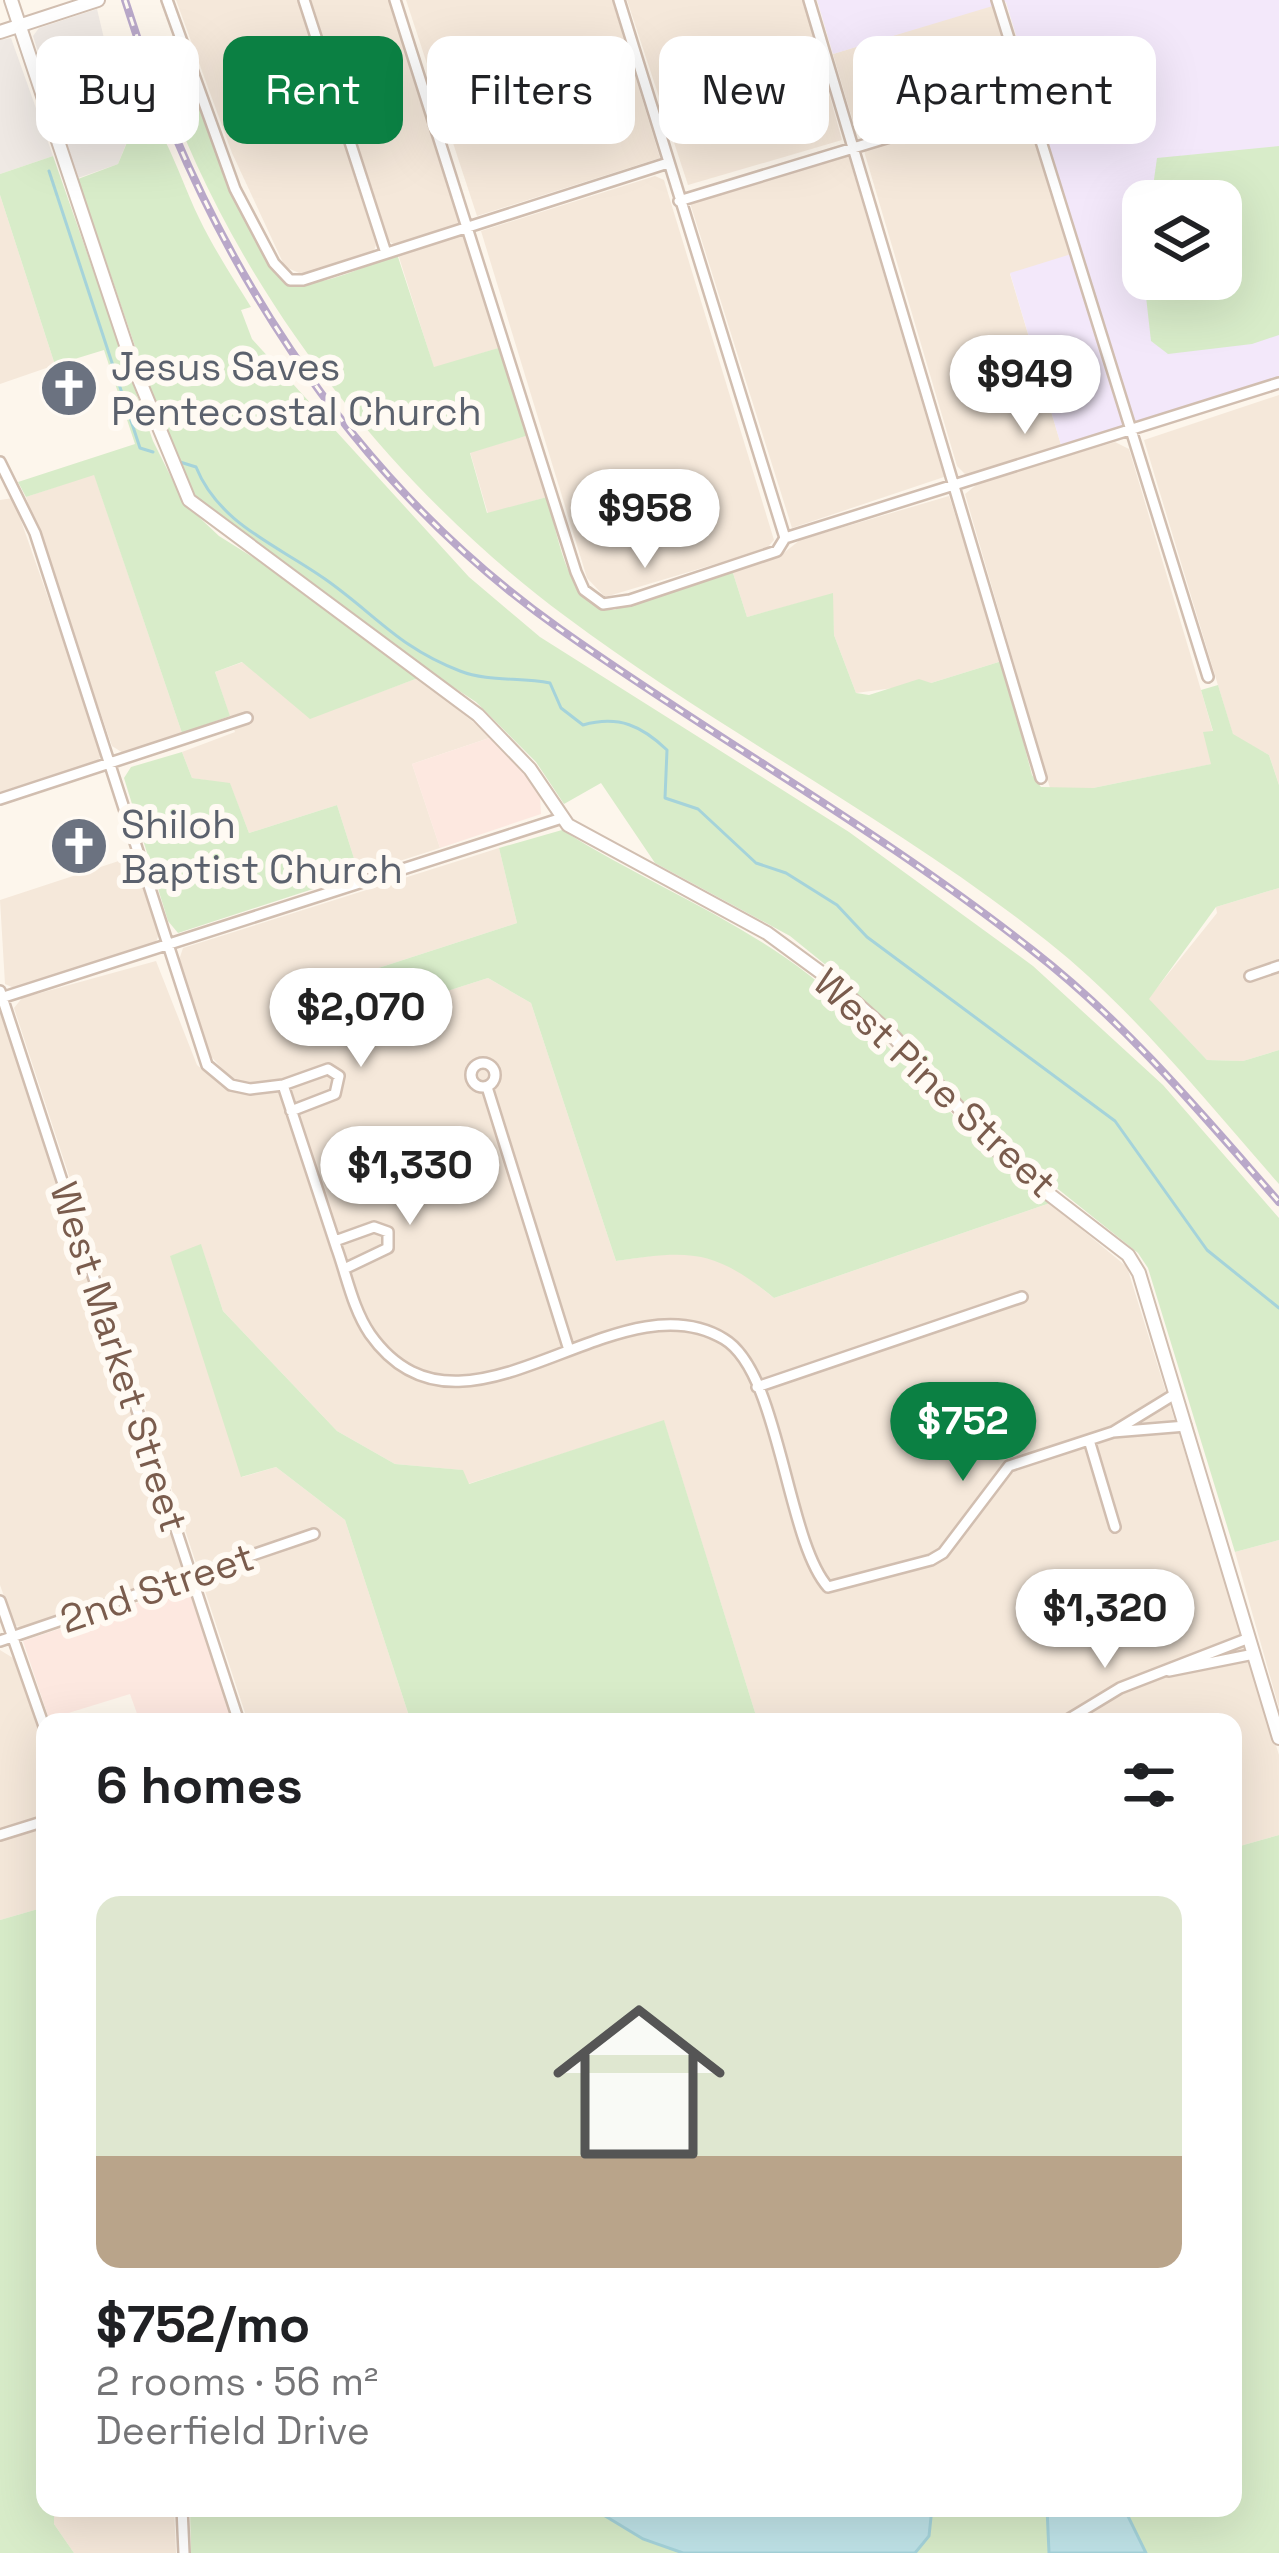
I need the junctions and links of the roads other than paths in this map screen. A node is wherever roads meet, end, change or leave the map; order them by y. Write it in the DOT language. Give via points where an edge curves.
graph roads {
  1 [pos="11,0"];
  2 [pos="98,0"];
  3 [pos="167,0"];
  4 [pos="304,0"];
  5 [pos="395,0"];
  6 [pos="619,0"];
  7 [pos="809,0"];
  8 [pos="997,0"];
  9 [pos="20,26"];
  10 [pos="0,32"];
  11 [pos="1008,36"];
  12 [pos="863,144"];
  13 [pos="1041,144"];
  14 [pos="854,147"];
  15 [pos="668,163"];
  16 [pos="679,201"];
  17 [pos="469,226"];
  18 [pos="386,253"];
  19 [pos="1279,382"];
  20 [pos="1131,429"];
  21 [pos="0,461"];
  22 [pos="955,483"];
  23 [pos="14,489"];
  24 [pos="0,494"];
  25 [pos="785,538"];
  26 [pos="1208,677"];
  27 [pos="247,718"];
  28 [pos="112,764"];
  29 [pos="1041,778"];
  30 [pos="0,799"];
  31 [pos="562,818"];
  32 [pos="170,944"];
  33 [pos="1279,966"];
  34 [pos="1250,976"];
  35 [pos="1,996"];
  36 [pos="283,1085"];
  37 [pos="487,1087"];
  38 [pos="291,1111"];
  39 [pos="335,1241"];
  40 [pos="344,1269"];
  41 [pos="1022,1298"];
  42 [pos="569,1351"];
  43 [pos="757,1387"];
  44 [pos="1175,1394"];
  45 [pos="1186,1426"];
  46 [pos="1113,1432"];
  47 [pos="1089,1440"];
  48 [pos="1115,1527"];
  49 [pos="314,1534"];
  50 [pos="191,1577"];
  51 [pos="0,1601"];
  52 [pos="12,1636"];
  53 [pos="1249,1638"];
  54 [pos="0,1640"];
  55 [pos="1254,1654"];
  56 [pos="1169,1671"];
  57 [pos="39,1713"];
  58 [pos="236,1713"];
  59 [pos="1079,1713"];
  60 [pos="1279,1738"];
  61 [pos="36,1824"];
  62 [pos="0,1835"];
  63 [pos="182,2517"];
  64 [pos="184,2553"];
  1 -- 9 [label="street, West Pine Street"];
  2 -- 9 [label="street"];
  3 -- 18 [label="street" via="235,189 274,263 290,280"];
  4 -- 18 [label="street"];
  5 -- 17 [label="street"];
  6 -- 15 [label="street"];
  7 -- 14 [label="street"];
  8 -- 11 [label="street"];
  9 -- 10 [label="street"];
  9 -- 31 [label="street, West Pine Street" via="131,360 189,500 478,715 520,757"];
  12 -- 14 [label="street"];
  13 -- 20 [label="street"];
  14 -- 16 [label="street"];
  14 -- 22 [label="street"];
  15 -- 16 [label="street"];
  15 -- 17 [label="street"];
  16 -- 25 [label="street"];
  17 -- 18 [label="street"];
  17 -- 25 [label="street" via="584,590 602,604 630,600 777,551"];
  19 -- 20 [label="street"];
  20 -- 22 [label="street"];
  20 -- 26 [label="street"];
  21 -- 23 [label="street"];
  22 -- 25 [label="street"];
  22 -- 29 [label="street"];
  23 -- 24 [label="street"];
  23 -- 28 [label="street"];
  27 -- 28 [label="street"];
  28 -- 30 [label="street"];
  28 -- 32 [label="street"];
  31 -- 32 [label="street"];
  31 -- 44 [label="street, West Pine Street" via="767,933 827,977 1010,1164 1128,1255"];
  32 -- 35 [label="street"];
  32 -- 36 [label="street" via="207,1065 231,1085"];
  33 -- 34 [label="street"];
  35 -- 50 [label="street, West Market Street"];
  36 -- 38 [label="street"];
  36 -- 38 [label="street" via="328,1069 339,1076 335,1094"];
  37 -- 42 [label="street"];
  38 -- 39 [label="street"];
  39 -- 40 [label="street"];
  39 -- 40 [label="street" via="374,1227 388,1232 382,1254"];
  40 -- 42 [label="street" via="370,1334 409,1368 479,1381"];
  41 -- 43 [label="street"];
  42 -- 43 [label="street" via="651,1326 693,1325 730,1342"];
  43 -- 47 [label="street" via="821,1579 836,1587 943,1553 1009,1466"];
  44 -- 45 [label="street, West Pine Street"];
  44 -- 46 [label="street"];
  45 -- 46 [label="street"];
  45 -- 53 [label="street, West Pine Street"];
  46 -- 47 [label="street"];
  47 -- 48 [label="street"];
  49 -- 50 [label="street, 2nd Street"];
  50 -- 52 [label="street, 2nd Street"];
  50 -- 58 [label="street, West Market Street"];
  51 -- 52 [label="street"];
  52 -- 54 [label="street, 2nd Street"];
  52 -- 57 [label="street"];
  53 -- 55 [label="street, West Pine Street"];
  53 -- 56 [label="street"];
  55 -- 56 [label="street"];
  55 -- 60 [label="street, West Pine Street"];
  56 -- 59 [label="street"];
  61 -- 62 [label="street"];
  63 -- 64 [label="street"];
}
